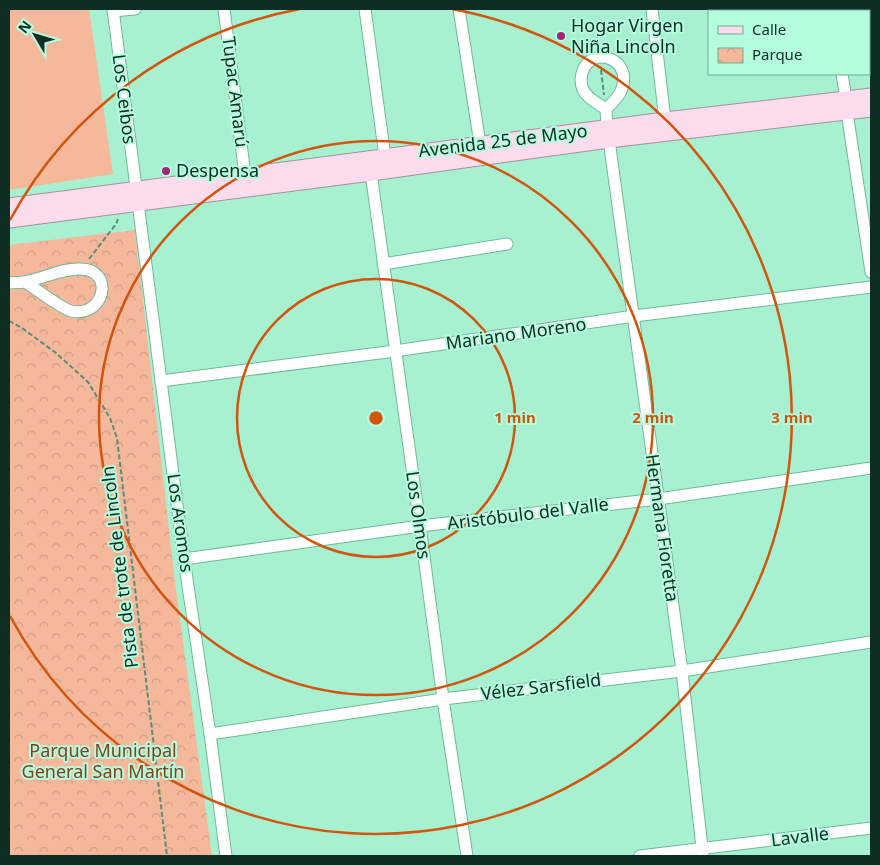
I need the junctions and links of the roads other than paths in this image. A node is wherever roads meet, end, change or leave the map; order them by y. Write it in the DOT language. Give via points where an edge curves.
graph roads {
  1 [pos="135,9"];
  2 [pos="224,9"];
  3 [pos="365,9"];
  4 [pos="459,9"];
  5 [pos="652,9"];
  6 [pos="113,10"];
  7 [pos="842,75"];
  8 [pos="871,96"];
  9 [pos="846,106"];
  10 [pos="606,109"];
  11 [pos="871,109"];
  12 [pos="665,120"];
  13 [pos="608,134"];
  14 [pos="480,144"];
  15 [pos="386,164"];
  16 [pos="370,166"];
  17 [pos="245,175"];
  18 [pos="137,197"];
  19 [pos="9,206"];
  20 [pos="9,220"];
  21 [pos="508,244"];
  22 [pos="383,264"];
  23 [pos="871,272"];
  24 [pos="9,282"];
  25 [pos="25,282"];
  26 [pos="871,287"];
  27 [pos="634,316"];
  28 [pos="395,351"];
  29 [pos="161,381"];
  30 [pos="871,468"];
  31 [pos="658,499"];
  32 [pos="420,526"];
  33 [pos="184,559"];
  34 [pos="871,642"];
  35 [pos="682,671"];
  36 [pos="443,699"];
  37 [pos="210,734"];
  38 [pos="871,828"];
  39 [pos="703,852"];
  40 [pos="226,856"];
  41 [pos="466,856"];
  42 [pos="640,856"];
  1 -- 6 [label="street"];
  2 -- 17 [label="street, Tupac Amarú"];
  3 -- 15 [label="street"];
  4 -- 14 [label="street"];
  5 -- 12 [label="street"];
  6 -- 18 [label="street, Los Ceibos"];
  7 -- 9 [label="street"];
  8 -- 9 [label="main road, Avenida 25 de Mayo"];
  9 -- 11 [label="main road, Avenida 25 de Mayo"];
  9 -- 12 [label="main road, Avenida 25 de Mayo"];
  9 -- 13 [label="main road, Avenida 25 de Mayo"];
  9 -- 23 [label="street"];
  10 -- 10 [label="street" via="621,91 624,80 623,70 617,63 604,57 588,63 583,70 581,86 592,101"];
  10 -- 13 [label="street, Hermana Fioretta"];
  12 -- 13 [label="main road, Avenida 25 de Mayo"];
  13 -- 14 [label="main road, Avenida 25 de Mayo"];
  13 -- 15 [label="main road, Avenida 25 de Mayo"];
  13 -- 27 [label="street, Hermana Fioretta"];
  14 -- 15 [label="main road, Avenida 25 de Mayo"];
  15 -- 16 [label="main road, Avenida 25 de Mayo"];
  16 -- 17 [label="main road, Avenida 25 de Mayo"];
  16 -- 18 [label="main road, Avenida 25 de Mayo"];
  16 -- 22 [label="street, Los Olmos"];
  17 -- 18 [label="main road, Avenida 25 de Mayo"];
  18 -- 19 [label="main road"];
  18 -- 20 [label="main road" via="117,206"];
  18 -- 29 [label="street, Los Aromos"];
  21 -- 22 [label="street"];
  22 -- 28 [label="street, Los Olmos"];
  24 -- 25 [label="street"];
  25 -- 25 [label="street" via="69,311 82,312 96,305 102,296 100,279 93,271 81,269 53,273"];
  26 -- 27 [label="street, Mariano Moreno"];
  27 -- 28 [label="street, Mariano Moreno"];
  27 -- 31 [label="street, Hermana Fioretta"];
  28 -- 29 [label="street, Mariano Moreno"];
  28 -- 32 [label="street, Los Olmos"];
  29 -- 33 [label="street, Los Aromos"];
  30 -- 31 [label="street, Aristóbulo del Valle"];
  31 -- 32 [label="street, Aristóbulo del Valle"];
  31 -- 35 [label="street, Hermana Fioretta"];
  32 -- 33 [label="street, Aristóbulo del Valle"];
  32 -- 36 [label="street, Los Olmos"];
  33 -- 37 [label="street, Los Aromos"];
  34 -- 35 [label="street, Vélez Sarsfield"];
  35 -- 36 [label="street, Vélez Sarsfield"];
  35 -- 39 [label="street, Hermana Fioretta"];
  36 -- 37 [label="street, Vélez Sarsfield"];
  36 -- 41 [label="street, Los Olmos"];
  37 -- 40 [label="street, Los Aromos"];
  38 -- 39 [label="street, Lavalle"];
  39 -- 42 [label="street, Lavalle"];
}
